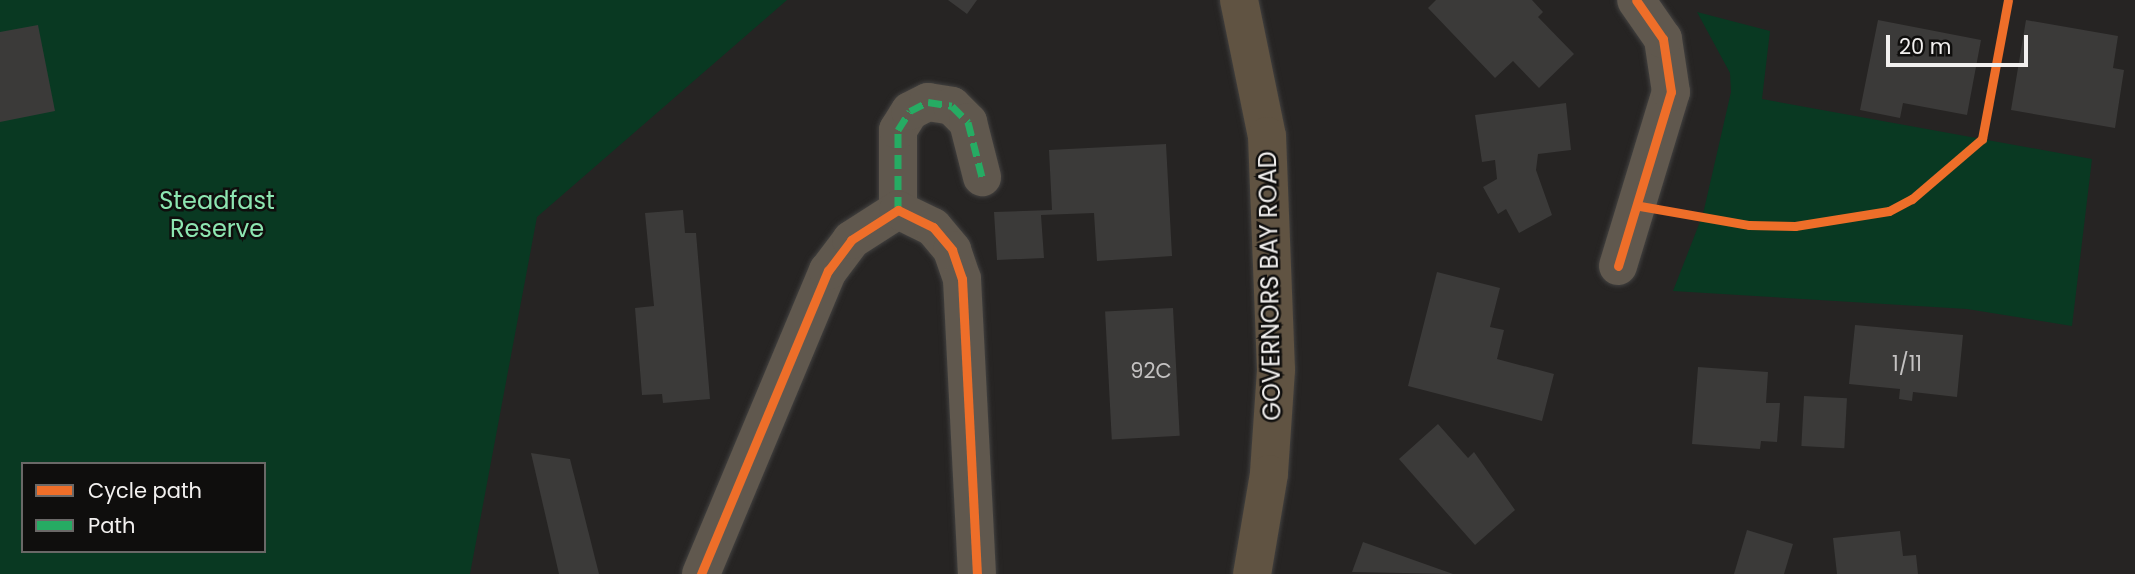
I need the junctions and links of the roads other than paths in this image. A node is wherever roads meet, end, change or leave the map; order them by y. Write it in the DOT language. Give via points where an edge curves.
graph roads {
  1 [pos="1239,0"];
  2 [pos="1636,0"];
  3 [pos="982,177"];
  4 [pos="898,210"];
  5 [pos="1618,266"];
  6 [pos="701,574"];
  7 [pos="977,574"];
  8 [pos="1252,574"];
  1 -- 8 [label="main road, GOVERNORS BAY ROAD" via="1267,136 1276,370 1268,486"];
  2 -- 5 [label="street" via="1663,40 1671,92"];
  3 -- 4 [label="street" via="968,122 952,106 928,102 910,111 898,130"];
  4 -- 6 [label="street" via="851,240 828,271"];
  4 -- 7 [label="street" via="933,227 952,250 962,279"];
}
